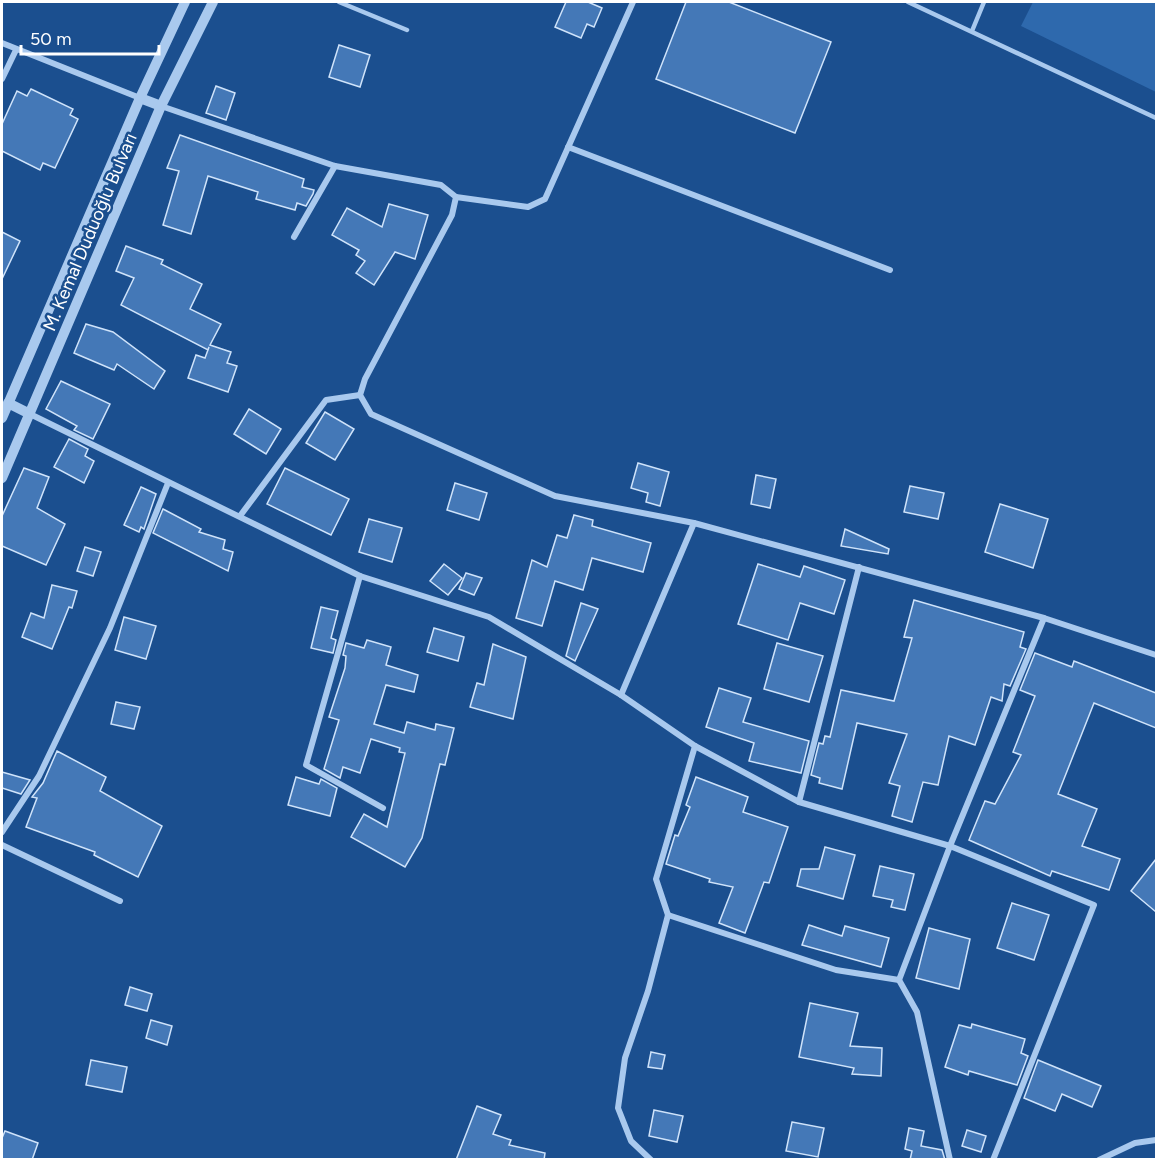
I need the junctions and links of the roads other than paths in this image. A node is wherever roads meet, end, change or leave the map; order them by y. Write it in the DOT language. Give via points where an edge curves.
graph roads {
  1 [pos="185,2"];
  2 [pos="213,2"];
  3 [pos="339,2"];
  4 [pos="633,2"];
  5 [pos="908,2"];
  6 [pos="984,2"];
  7 [pos="406,30"];
  8 [pos="972,32"];
  9 [pos="2,43"];
  10 [pos="16,50"];
  11 [pos="2,79"];
  12 [pos="140,98"];
  13 [pos="161,106"];
  14 [pos="1156,118"];
  15 [pos="568,147"];
  16 [pos="335,166"];
  17 [pos="456,196"];
  18 [pos="294,237"];
  19 [pos="890,270"];
  20 [pos="360,395"];
  21 [pos="5,401"];
  22 [pos="30,414"];
  23 [pos="2,418"];
  24 [pos="2,478"];
  25 [pos="168,483"];
  26 [pos="240,516"];
  27 [pos="694,523"];
  28 [pos="859,567"];
  29 [pos="360,576"];
  30 [pos="1044,618"];
  31 [pos="1156,655"];
  32 [pos="621,695"];
  33 [pos="695,746"];
  34 [pos="799,802"];
  35 [pos="383,808"];
  36 [pos="2,832"];
  37 [pos="2,845"];
  38 [pos="950,846"];
  39 [pos="120,901"];
  40 [pos="668,915"];
  41 [pos="899,980"];
  42 [pos="1156,1140"];
  43 [pos="651,1160"];
  44 [pos="950,1160"];
  45 [pos="993,1160"];
  46 [pos="1099,1160"];
  1 -- 12 [label="street, M. Kemal Duduoğlu Bulvarı"];
  2 -- 13 [label="street, M. Kemal Duduoğlu Bulvarı"];
  3 -- 7 [label="lane"];
  4 -- 15 [label="street"];
  5 -- 8 [label="lane"];
  6 -- 8 [label="lane"];
  8 -- 14 [label="lane"];
  9 -- 10 [label="street"];
  10 -- 11 [label="street"];
  10 -- 12 [label="street"];
  12 -- 13 [label="street"];
  12 -- 21 [label="street, M. Kemal Duduoğlu Bulvarı"];
  13 -- 16 [label="street"];
  13 -- 22 [label="street, M. Kemal Duduoğlu Bulvarı"];
  15 -- 17 [label="street" via="545,199 528,207"];
  15 -- 19 [label="street"];
  16 -- 17 [label="street" via="441,185"];
  16 -- 18 [label="street"];
  17 -- 20 [label="street" via="453,215"];
  20 -- 26 [label="street" via="326,400"];
  20 -- 27 [label="street" via="371,414 555,496"];
  21 -- 22 [label="street"];
  21 -- 23 [label="street, M. Kemal Duduoğlu Bulvarı"];
  22 -- 24 [label="street, M. Kemal Duduoğlu Bulvarı"];
  22 -- 25 [label="street"];
  25 -- 26 [label="street"];
  25 -- 36 [label="street" via="110,628 39,776"];
  26 -- 29 [label="street"];
  27 -- 28 [label="street"];
  27 -- 32 [label="street"];
  28 -- 30 [label="street"];
  28 -- 34 [label="street"];
  29 -- 32 [label="street" via="489,617"];
  29 -- 35 [label="street" via="306,765"];
  30 -- 31 [label="street"];
  30 -- 38 [label="street"];
  32 -- 33 [label="street"];
  33 -- 34 [label="street"];
  33 -- 40 [label="street" via="656,879"];
  34 -- 38 [label="street"];
  37 -- 39 [label="street"];
  38 -- 41 [label="street"];
  38 -- 45 [label="street" via="1094,905"];
  40 -- 41 [label="street" via="836,970"];
  40 -- 43 [label="street" via="625,1058 618,1108 631,1141"];
  41 -- 44 [label="street" via="917,1012"];
  42 -- 46 [label="street" via="1135,1143"];
}
